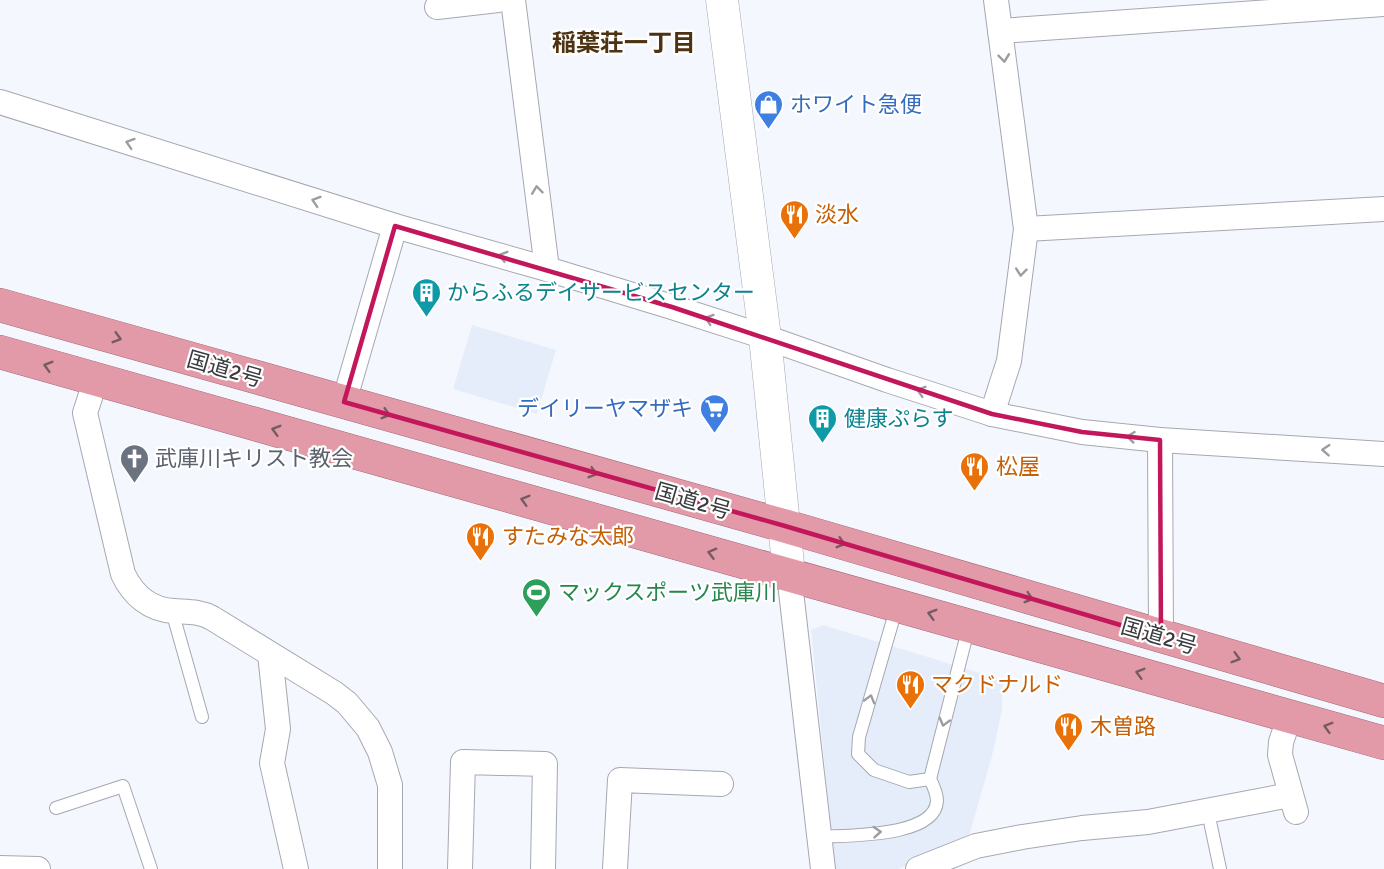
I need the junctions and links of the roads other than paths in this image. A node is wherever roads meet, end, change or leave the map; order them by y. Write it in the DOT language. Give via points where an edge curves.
graph roads {
  1 [pos="498,0"];
  2 [pos="513,0"];
  3 [pos="722,0"];
  4 [pos="996,0"];
  5 [pos="1384,4"];
  6 [pos="437,7"];
  7 [pos="1000,30"];
  8 [pos="0,102"];
  9 [pos="1384,209"];
  10 [pos="395,226"];
  11 [pos="1026,229"];
  12 [pos="547,269"];
  13 [pos="0,305"];
  14 [pos="765,337"];
  15 [pos="0,352"];
  16 [pos="96,379"];
  17 [pos="344,402"];
  18 [pos="992,414"];
  19 [pos="1160,440"];
  20 [pos="1384,454"];
  21 [pos="785,526"];
  22 [pos="789,574"];
  23 [pos="897,604"];
  24 [pos="172,611"];
  25 [pos="970,625"];
  26 [pos="1161,637"];
  27 [pos="270,654"];
  28 [pos="1384,701"];
  29 [pos="1290,716"];
  30 [pos="202,717"];
  31 [pos="1384,743"];
  32 [pos="930,779"];
  33 [pos="721,784"];
  34 [pos="56,808"];
  35 [pos="1208,812"];
  36 [pos="819,837"];
  37 [pos="0,868"];
  38 [pos="38,869"];
  39 [pos="151,869"];
  40 [pos="296,869"];
  41 [pos="390,869"];
  42 [pos="460,869"];
  43 [pos="543,869"];
  44 [pos="615,869"];
  45 [pos="823,869"];
  46 [pos="918,869"];
  47 [pos="1220,869"];
  1 -- 6 [label="street"];
  12 -- 2 [label="street, one-way"];
  3 -- 14 [label="street"];
  4 -- 7 [label="street"];
  5 -- 7 [label="street"];
  7 -- 11 [label="street, one-way"];
  10 -- 8 [label="street, one-way"];
  9 -- 11 [label="street"];
  12 -- 10 [label="street, one-way"];
  10 -- 17 [label="street"];
  11 -- 18 [label="street, one-way" via="1009,362"];
  14 -- 12 [label="street, one-way"];
  13 -- 17 [label="highway, 国道2号, one-way"];
  18 -- 14 [label="street, one-way"];
  14 -- 21 [label="street"];
  16 -- 15 [label="highway, 国道2号, one-way"];
  22 -- 16 [label="highway, 国道2号, one-way"];
  16 -- 24 [label="street" via="86,413 123,574 139,598"];
  17 -- 21 [label="highway, 国道2号, one-way"];
  19 -- 18 [label="street, one-way" via="1082,432"];
  20 -- 19 [label="street, one-way"];
  19 -- 26 [label="street"];
  21 -- 22 [label="street"];
  21 -- 26 [label="highway, 国道2号, one-way"];
  22 -- 23 [label="highway, 国道2号"];
  22 -- 36 [label="street"];
  25 -- 23 [label="highway, 国道2号, one-way"];
  32 -- 23 [label="lane, one-way" via="909,782 874,770 858,754 859,737"];
  24 -- 27 [label="street" via="201,612"];
  24 -- 30 [label="lane"];
  29 -- 25 [label="highway, 国道2号, one-way"];
  25 -- 32 [label="lane, one-way"];
  26 -- 28 [label="highway, 国道2号, one-way"];
  27 -- 40 [label="street" via="278,729 272,763"];
  27 -- 41 [label="street" via="346,703 374,739 390,785"];
  31 -- 29 [label="highway, 国道2号, one-way"];
  29 -- 35 [label="street" via="1280,755 1293,804"];
  36 -- 32 [label="lane, one-way" via="895,831 917,825 937,804"];
  33 -- 44 [label="street" via="620,780"];
  34 -- 39 [label="lane" via="123,786"];
  35 -- 46 [label="street" via="976,846"];
  35 -- 47 [label="lane"];
  36 -- 45 [label="street"];
  37 -- 38 [label="street"];
  42 -- 43 [label="street" via="463,762 545,764"];
}
